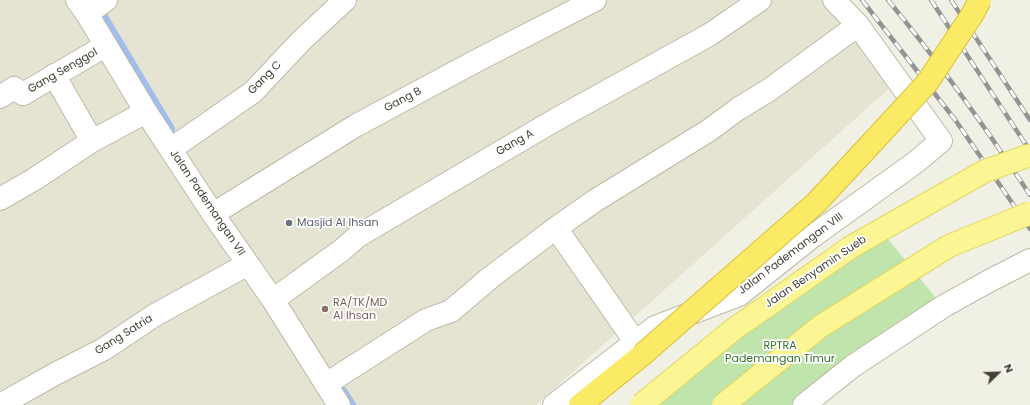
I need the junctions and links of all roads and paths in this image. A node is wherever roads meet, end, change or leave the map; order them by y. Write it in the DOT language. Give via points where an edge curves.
graph roads {
  1 [pos="345,0"];
  2 [pos="595,0"];
  3 [pos="760,0"];
  4 [pos="834,0"];
  5 [pos="980,0"];
  6 [pos="91,6"];
  7 [pos="858,25"];
  8 [pos="105,46"];
  9 [pos="54,75"];
  10 [pos="0,98"];
  11 [pos="146,112"];
  12 [pos="92,141"];
  13 [pos="179,143"];
  14 [pos="1030,155"];
  15 [pos="0,199"];
  16 [pos="215,213"];
  17 [pos="1030,213"];
  18 [pos="556,228"];
  19 [pos="1030,260"];
  20 [pos="248,264"];
  21 [pos="281,294"];
  22 [pos="636,343"];
  23 [pos="329,382"];
  24 [pos="809,403"];
  25 [pos="0,405"];
  26 [pos="338,405"];
  27 [pos="554,405"];
  28 [pos="580,405"];
  29 [pos="640,405"];
  30 [pos="723,405"];
  1 -- 13 [label="street, Gang C" via="301,41 253,92"];
  2 -- 16 [label="street, Gang B" via="355,126"];
  3 -- 21 [label="street, Gang A" via="709,35 555,120 358,236"];
  4 -- 7 [label="street"];
  5 -- 28 [label="highway, bridge" via="926,82 816,202 642,355"];
  6 -- 8 [label="street, Jalan Pademangan VII"];
  7 -- 18 [label="street" via="769,90"];
  7 -- 22 [label="street, Jalan Pademangan VIII" via="941,141 813,236 739,295 655,327"];
  8 -- 9 [label="street, Gang Senggol"];
  8 -- 11 [label="street, Jalan Pademangan VII"];
  9 -- 10 [label="street, Gang Senggol" via="23,94 14,88"];
  9 -- 12 [label="street"];
  11 -- 12 [label="street"];
  11 -- 13 [label="street, Jalan Pademangan VII"];
  12 -- 15 [label="street"];
  13 -- 16 [label="street, Jalan Pademangan VII"];
  14 -- 29 [label="main road, Jalan Benyamin Sueb, bridge" via="985,171 851,247 734,329"];
  16 -- 20 [label="street, Jalan Pademangan VII"];
  17 -- 30 [label="main road, bridge" via="949,246 821,326"];
  18 -- 22 [label="street"];
  18 -- 23 [label="street" via="451,311 426,320"];
  19 -- 24 [label="street" via="944,306 853,366"];
  20 -- 21 [label="street, Jalan Pademangan VII"];
  20 -- 25 [label="street, Gang Satria" via="155,315 104,349"];
  21 -- 23 [label="street, Jalan Pademangan VII"];
  22 -- 27 [label="street, Jalan Pademangan VIII"];
  23 -- 26 [label="street, Jalan Pademangan VII"];
}
